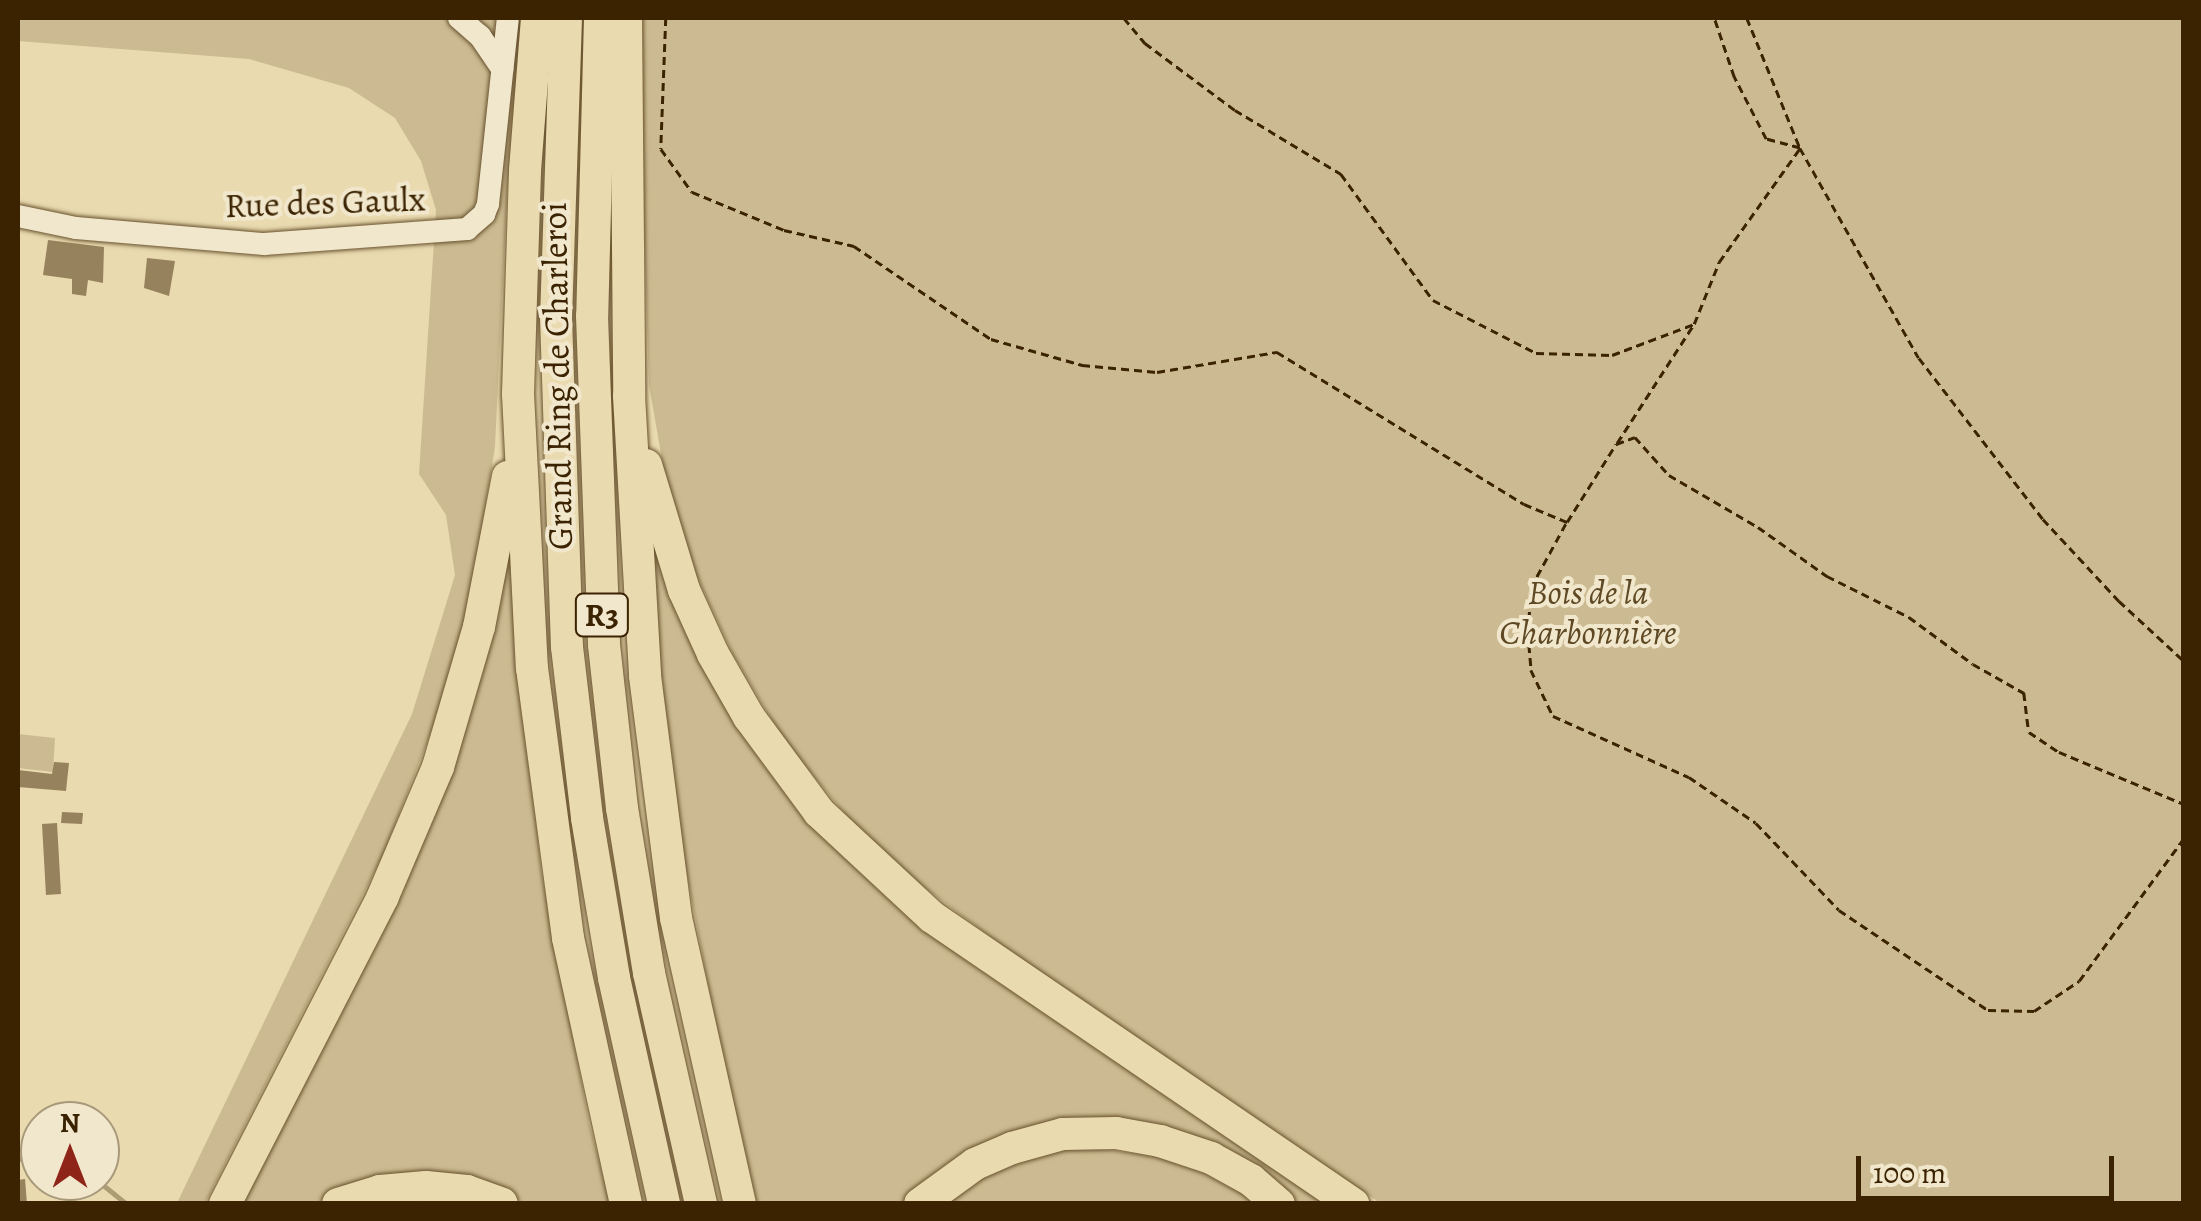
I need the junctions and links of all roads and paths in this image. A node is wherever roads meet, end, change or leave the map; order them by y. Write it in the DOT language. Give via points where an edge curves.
graph roads {
  1 [pos="459,18"];
  2 [pos="508,18"];
  3 [pos="538,18"];
  4 [pos="566,18"];
  5 [pos="600,18"];
  6 [pos="626,18"];
  7 [pos="666,18"];
  8 [pos="1124,18"];
  9 [pos="1714,18"];
  10 [pos="1748,18"];
  11 [pos="502,69"];
  12 [pos="1800,148"];
  13 [pos="18,216"];
  14 [pos="1694,324"];
  15 [pos="518,394"];
  16 [pos="629,396"];
  17 [pos="1616,444"];
  18 [pos="1567,522"];
  19 [pos="2184,661"];
  20 [pos="2184,804"];
  21 [pos="2184,838"];
  22 [pos="225,1204"];
  23 [pos="338,1204"];
  24 [pos="502,1204"];
  25 [pos="626,1204"];
  26 [pos="664,1204"];
  27 [pos="701,1204"];
  28 [pos="740,1204"];
  29 [pos="920,1204"];
  30 [pos="1278,1204"];
  31 [pos="1353,1204"];
  1 -- 11 [label="street"];
  2 -- 11 [label="street, Rue des Gaulx"];
  3 -- 15 [label="highway" via="524,171"];
  4 -- 26 [label="highway, Grand Ring de Charleroi / R3" via="556,317 567,647 614,978"];
  5 -- 27 [label="highway, Grand Ring de Charleroi / R3" via="592,316 604,645 649,973"];
  6 -- 16 [label="highway"];
  7 -- 18 [label="path" via="661,149 692,192 784,230 854,246 992,339 1082,365 1157,372 1277,352 1480,478"];
  8 -- 14 [label="path" via="1145,43 1235,110 1340,174 1432,300 1476,324 1536,353 1612,355"];
  9 -- 12 [label="path" via="1766,139"];
  10 -- 12 [label="path"];
  11 -- 13 [label="street, Rue des Gaulx" via="488,204 467,229 264,244 76,228"];
  12 -- 14 [label="path" via="1719,262"];
  12 -- 19 [label="path" via="1919,358 1975,434 2056,533"];
  14 -- 17 [label="path"];
  15 -- 22 [label="highway" via="479,627 438,767 383,896"];
  15 -- 25 [label="highway" via="544,771 582,1015"];
  16 -- 28 [label="highway" via="645,676 674,900"];
  16 -- 31 [label="highway" via="684,590 713,654 749,717 819,812 932,917"];
  17 -- 18 [label="path"];
  17 -- 20 [label="path" via="1636,437 1669,475 2024,693 2029,732 2059,752"];
  18 -- 21 [label="path" via="1532,586 1528,632 1531,670 1554,716 1702,786 1756,823 1839,910 1988,1010 2034,1011 2079,981"];
  23 -- 24 [label="highway" via="426,1187"];
  29 -- 30 [label="highway" via="975,1164 1012,1148 1063,1134 1116,1133 1211,1158 1252,1180"];
}
